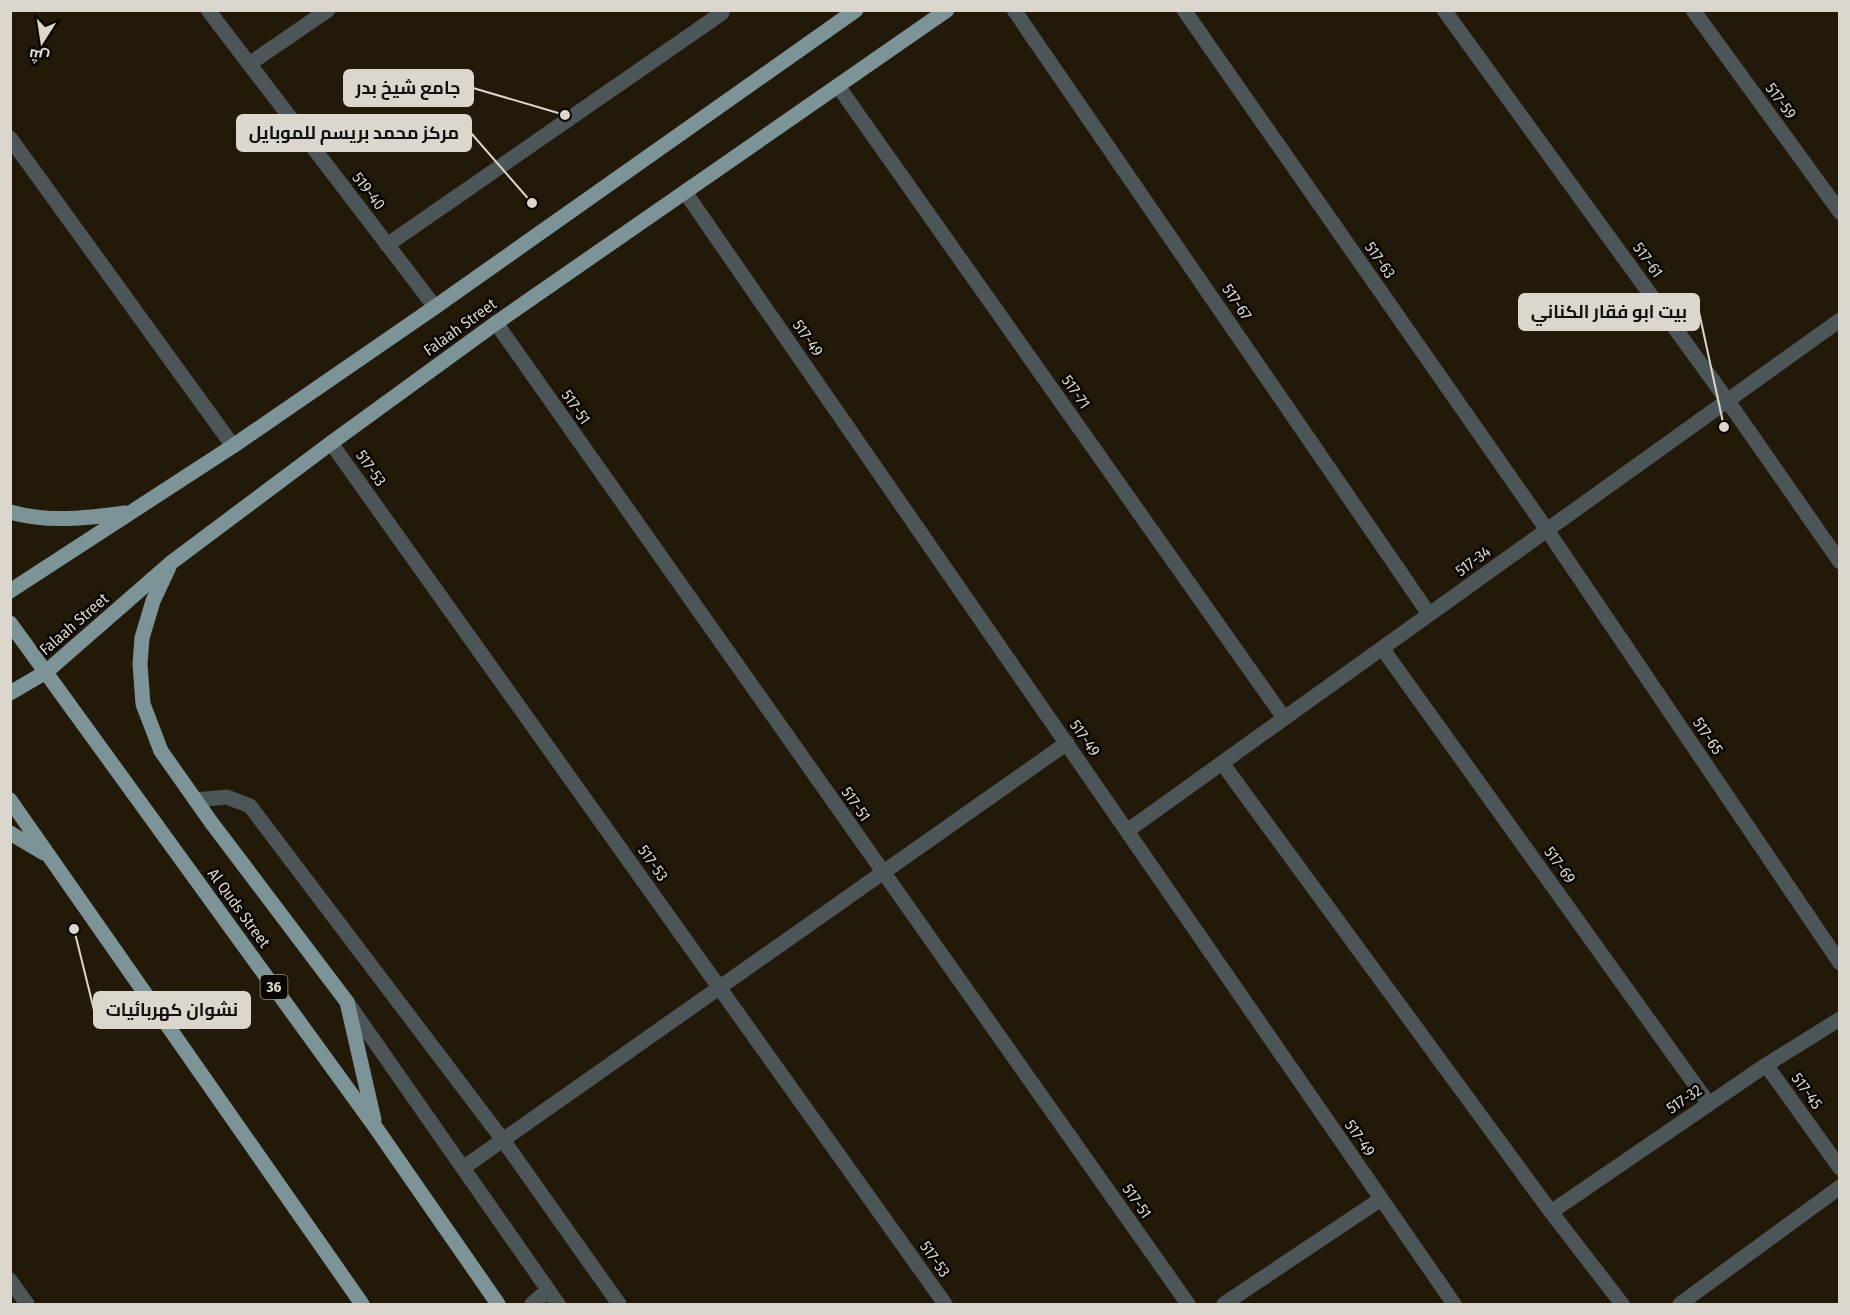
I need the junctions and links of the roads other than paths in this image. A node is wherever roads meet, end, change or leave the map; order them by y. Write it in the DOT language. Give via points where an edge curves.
graph roads {
  1 [pos="208,10"];
  2 [pos="328,10"];
  3 [pos="856,10"];
  4 [pos="947,10"];
  5 [pos="1014,10"];
  6 [pos="1184,10"];
  7 [pos="1444,10"];
  8 [pos="1693,10"];
  9 [pos="722,13"];
  10 [pos="249,64"];
  11 [pos="838,86"];
  12 [pos="10,138"];
  13 [pos="686,192"];
  14 [pos="1839,212"];
  15 [pos="387,245"];
  16 [pos="435,307"];
  17 [pos="1839,320"];
  18 [pos="496,323"];
  19 [pos="1727,400"];
  20 [pos="331,443"];
  21 [pos="233,446"];
  22 [pos="10,512"];
  23 [pos="131,512"];
  24 [pos="1547,530"];
  25 [pos="172,562"];
  26 [pos="1839,562"];
  27 [pos="10,591"];
  28 [pos="1429,614"];
  29 [pos="10,622"];
  30 [pos="1382,648"];
  31 [pos="46,672"];
  32 [pos="10,693"];
  33 [pos="1284,718"];
  34 [pos="1067,743"];
  35 [pos="1222,763"];
  36 [pos="10,800"];
  37 [pos="195,800"];
  38 [pos="1127,831"];
  39 [pos="10,833"];
  40 [pos="47,855"];
  41 [pos="882,872"];
  42 [pos="1839,963"];
  43 [pos="719,987"];
  44 [pos="347,1002"];
  45 [pos="1839,1019"];
  46 [pos="1766,1065"];
  47 [pos="1709,1104"];
  48 [pos="376,1128"];
  49 [pos="503,1140"];
  50 [pos="463,1168"];
  51 [pos="1839,1168"];
  52 [pos="1839,1187"];
  53 [pos="1381,1199"];
  54 [pos="1551,1212"];
  55 [pos="10,1280"];
  56 [pos="548,1290"];
  57 [pos="27,1305"];
  58 [pos="362,1305"];
  59 [pos="498,1305"];
  60 [pos="532,1305"];
  61 [pos="558,1305"];
  62 [pos="619,1305"];
  63 [pos="945,1305"];
  64 [pos="1188,1305"];
  65 [pos="1224,1305"];
  66 [pos="1454,1305"];
  67 [pos="1622,1305"];
  68 [pos="1680,1305"];
  1 -- 10 [label="street, 519-40"];
  2 -- 10 [label="street"];
  3 -- 16 [label="main road, Falaah Street"];
  4 -- 11 [label="main road, Falaah Street"];
  5 -- 28 [label="street, 517-67"];
  6 -- 24 [label="street, 517-63"];
  7 -- 19 [label="street, 517-61"];
  8 -- 14 [label="street, 517-59"];
  9 -- 15 [label="street"];
  10 -- 15 [label="street, 519-40"];
  11 -- 13 [label="main road, Falaah Street"];
  11 -- 33 [label="street, 517-71"];
  12 -- 21 [label="street"];
  13 -- 18 [label="main road, Falaah Street"];
  13 -- 34 [label="street, 517-49"];
  15 -- 16 [label="street, 519-40"];
  16 -- 21 [label="main road, Falaah Street"];
  17 -- 19 [label="street, 517-34"];
  18 -- 20 [label="main road, Falaah Street"];
  18 -- 41 [label="street, 517-51"];
  19 -- 24 [label="street, 517-34"];
  19 -- 26 [label="street, 517-61"];
  20 -- 25 [label="main road, Falaah Street"];
  20 -- 43 [label="street, 517-53"];
  21 -- 23 [label="main road, Falaah Street"];
  22 -- 23 [label="main road" via="31,518 85,518"];
  23 -- 27 [label="main road, Falaah Street"];
  24 -- 28 [label="street, 517-34"];
  24 -- 42 [label="street, 517-65"];
  25 -- 31 [label="main road, Falaah Street"];
  25 -- 37 [label="main road" via="153,601 142,638 143,704 161,751"];
  28 -- 30 [label="street, 517-34"];
  29 -- 31 [label="main road, Al Quds Street / 36"];
  30 -- 33 [label="street, 517-34"];
  30 -- 47 [label="street, 517-69"];
  31 -- 32 [label="main road, Falaah Street"];
  31 -- 48 [label="main road, Al Quds Street / 36"];
  33 -- 35 [label="street, 517-34"];
  34 -- 38 [label="street, 517-49"];
  34 -- 41 [label="street"];
  35 -- 38 [label="street, 517-34"];
  35 -- 54 [label="street"];
  36 -- 40 [label="main road"];
  37 -- 44 [label="main road"];
  37 -- 49 [label="street" via="227,797 250,806"];
  38 -- 53 [label="street, 517-49"];
  39 -- 40 [label="main road"];
  40 -- 58 [label="main road"];
  41 -- 43 [label="street"];
  41 -- 64 [label="street, 517-51"];
  43 -- 49 [label="street"];
  43 -- 63 [label="street, 517-53"];
  44 -- 48 [label="main road"];
  44 -- 50 [label="street"];
  45 -- 46 [label="street, 517-32"];
  46 -- 47 [label="street, 517-32"];
  46 -- 51 [label="street, 517-45"];
  47 -- 54 [label="street, 517-32"];
  48 -- 59 [label="main road, Al Quds Street / 36"];
  49 -- 50 [label="street"];
  49 -- 62 [label="street"];
  50 -- 56 [label="street"];
  52 -- 68 [label="street"];
  53 -- 65 [label="street"];
  53 -- 66 [label="street, 517-49"];
  54 -- 67 [label="street"];
  55 -- 57 [label="street"];
  56 -- 60 [label="street"];
  56 -- 61 [label="street"];
}
